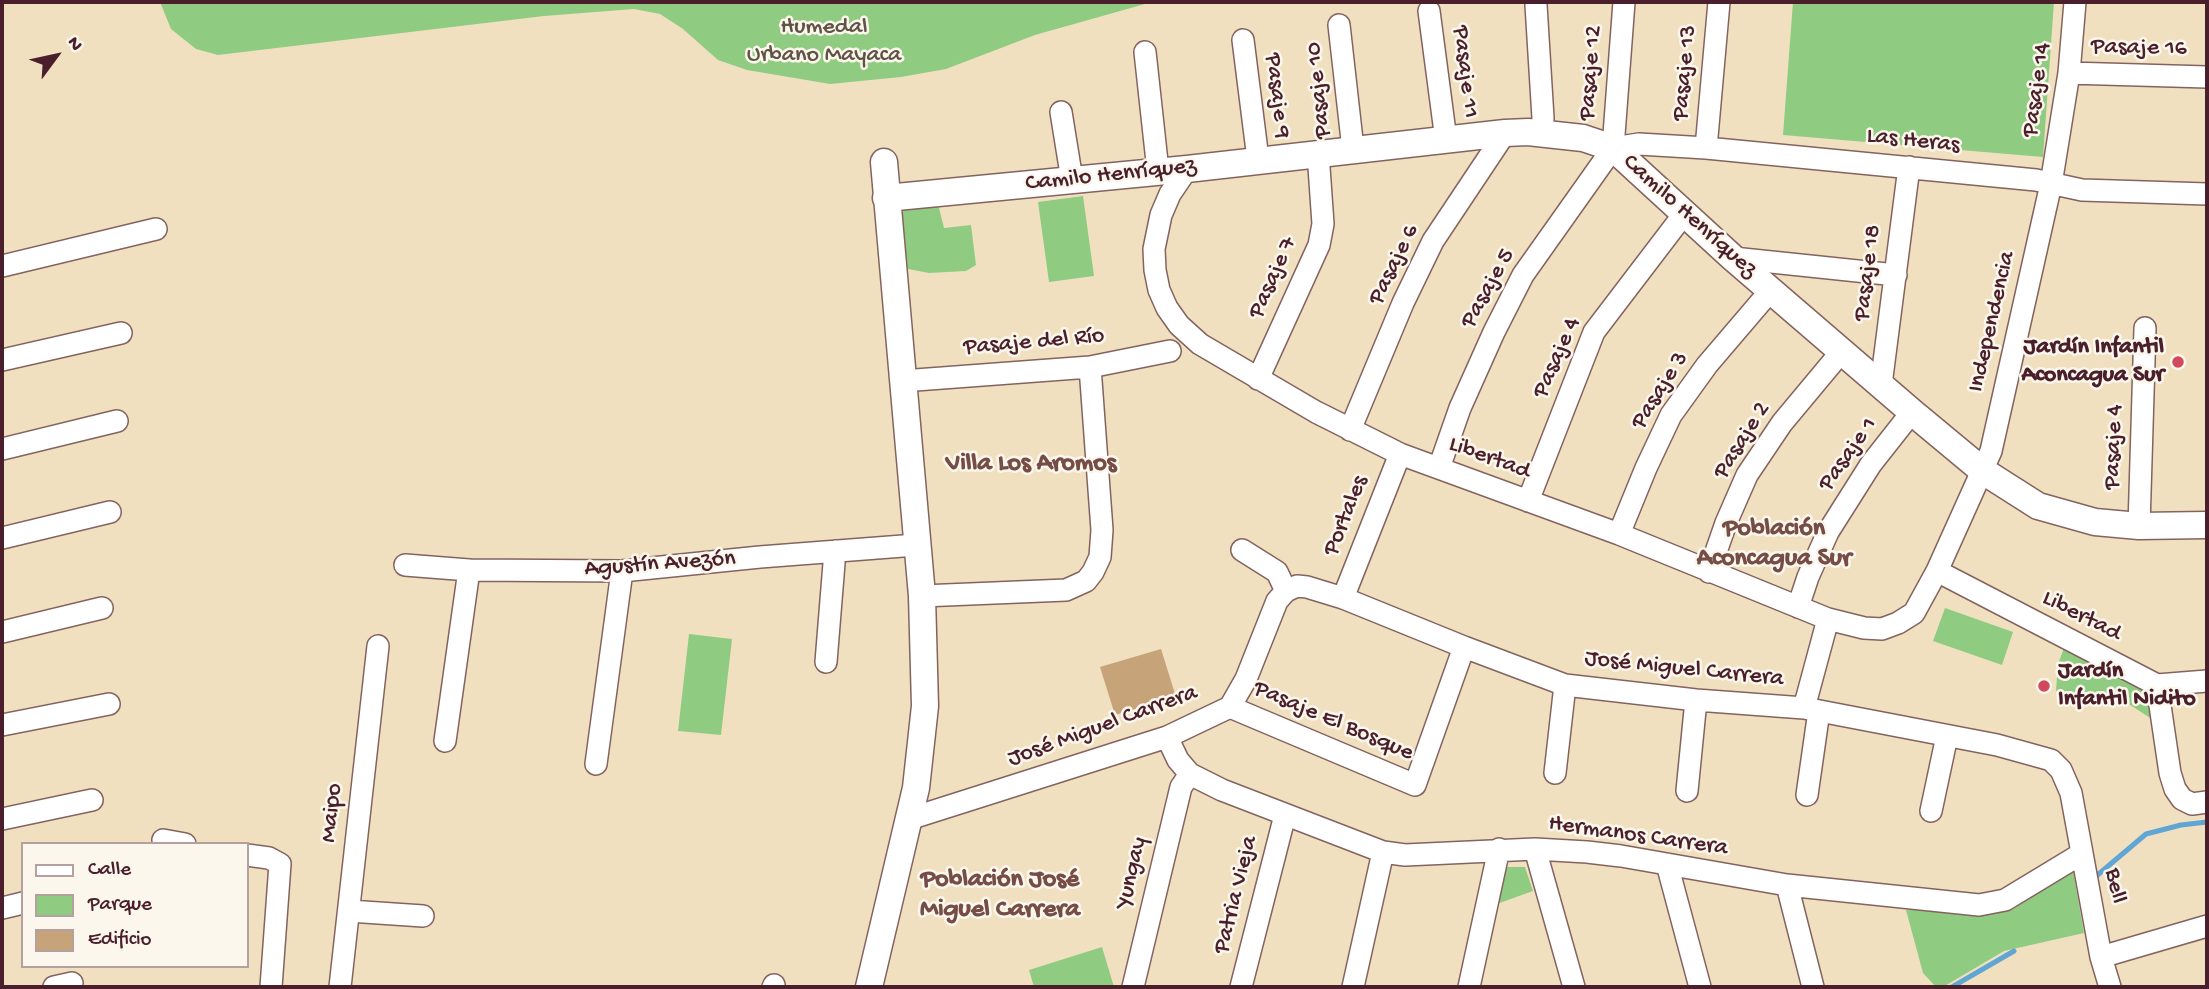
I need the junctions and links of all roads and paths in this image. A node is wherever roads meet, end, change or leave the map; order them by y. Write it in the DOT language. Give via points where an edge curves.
graph roads {
  1 [pos="1623,2"];
  2 [pos="1719,2"];
  3 [pos="2075,2"];
  4 [pos="1536,5"];
  5 [pos="1429,11"];
  6 [pos="1339,25"];
  7 [pos="1243,40"];
  8 [pos="1145,52"];
  9 [pos="2069,73"];
  10 [pos="2207,77"];
  11 [pos="1061,112"];
  12 [pos="1505,133"];
  13 [pos="1542,134"];
  14 [pos="1446,140"];
  15 [pos="1613,148"];
  16 [pos="1706,148"];
  17 [pos="1353,149"];
  18 [pos="1318,153"];
  19 [pos="1258,159"];
  20 [pos="884,162"];
  21 [pos="1909,167"];
  22 [pos="1187,169"];
  23 [pos="1158,171"];
  24 [pos="1072,180"];
  25 [pos="2051,184"];
  26 [pos="2207,194"];
  27 [pos="886,198"];
  28 [pos="1684,214"];
  29 [pos="156,229"];
  30 [pos="1733,258"];
  31 [pos="2,266"];
  32 [pos="1896,275"];
  33 [pos="1771,290"];
  34 [pos="2146,328"];
  35 [pos="121,333"];
  36 [pos="1170,351"];
  37 [pos="1842,351"];
  38 [pos="2,360"];
  39 [pos="1090,367"];
  40 [pos="1258,379"];
  41 [pos="902,381"];
  42 [pos="1881,385"];
  43 [pos="1912,412"];
  44 [pos="117,421"];
  45 [pos="1350,430"];
  46 [pos="2,449"];
  47 [pos="1401,454"];
  48 [pos="1438,468"];
  49 [pos="1983,471"];
  50 [pos="1528,501"];
  51 [pos="110,512"];
  52 [pos="2207,525"];
  53 [pos="2139,526"];
  54 [pos="1619,534"];
  55 [pos="2,538"];
  56 [pos="916,545"];
  57 [pos="1242,550"];
  58 [pos="835,551"];
  59 [pos="405,565"];
  60 [pos="469,570"];
  61 [pos="622,571"];
  62 [pos="1937,571"];
  63 [pos="1709,572"];
  64 [pos="1286,591"];
  65 [pos="922,596"];
  66 [pos="1343,598"];
  67 [pos="1798,607"];
  68 [pos="102,608"];
  69 [pos="1828,619"];
  70 [pos="2,632"];
  71 [pos="378,646"];
  72 [pos="1464,647"];
  73 [pos="827,662"];
  74 [pos="2207,681"];
  75 [pos="1565,685"];
  76 [pos="2157,685"];
  77 [pos="1696,700"];
  78 [pos="109,704"];
  79 [pos="1230,707"];
  80 [pos="1811,710"];
  81 [pos="2,725"];
  82 [pos="1947,736"];
  83 [pos="1167,737"];
  84 [pos="445,741"];
  85 [pos="597,764"];
  86 [pos="1555,773"];
  87 [pos="1190,774"];
  88 [pos="1687,791"];
  89 [pos="2071,793"];
  90 [pos="1807,794"];
  91 [pos="92,800"];
  92 [pos="2207,802"];
  93 [pos="1931,811"];
  94 [pos="1285,815"];
  95 [pos="2,819"];
  96 [pos="909,819"];
  97 [pos="163,840"];
  98 [pos="174,842"];
  99 [pos="1499,849"];
  100 [pos="1535,849"];
  101 [pos="1383,852"];
  102 [pos="2081,854"];
  103 [pos="248,855"];
  104 [pos="1667,864"];
  105 [pos="1787,885"];
  106 [pos="21,903"];
  107 [pos="2,908"];
  108 [pos="349,911"];
  109 [pos="422,916"];
  110 [pos="2207,926"];
  111 [pos="2101,957"];
  112 [pos="271,987"];
  113 [pos="340,987"];
  114 [pos="869,987"];
  115 [pos="1133,987"];
  116 [pos="1241,987"];
  117 [pos="1353,987"];
  118 [pos="1469,987"];
  119 [pos="1574,987"];
  120 [pos="1700,987"];
  121 [pos="1813,987"];
  122 [pos="2110,987"];
  1 -- 15 [label="street, Pasaje 12"];
  2 -- 16 [label="street, Pasaje 13"];
  3 -- 9 [label="street, Pasaje 14"];
  4 -- 13 [label="street"];
  5 -- 14 [label="street, Pasaje 11"];
  6 -- 17 [label="street, Pasaje 10"];
  7 -- 19 [label="street, Pasaje 9"];
  8 -- 23 [label="street"];
  9 -- 10 [label="street, Pasaje 16"];
  9 -- 25 [label="street, Pasaje 14"];
  11 -- 24 [label="street"];
  12 -- 13 [label="street, Camilo Henríquez"];
  12 -- 14 [label="street, Camilo Henríquez"];
  12 -- 45 [label="street, Pasaje 6" via="1433,242"];
  13 -- 15 [label="street, Camilo Henríquez" via="1583,138"];
  14 -- 17 [label="street, Camilo Henríquez"];
  15 -- 16 [label="street, Las Heras" via="1639,144"];
  15 -- 28 [label="street, Camilo Henríquez"];
  15 -- 48 [label="street, Pasaje 5" via="1523,275 1460,408"];
  16 -- 21 [label="street, Las Heras"];
  17 -- 18 [label="street, Camilo Henríquez"];
  18 -- 19 [label="street, Camilo Henríquez"];
  18 -- 40 [label="street, Pasaje 7" via="1323,224 1319,246"];
  19 -- 22 [label="street, Camilo Henríquez"];
  20 -- 27 [label="street"];
  21 -- 25 [label="street, Las Heras"];
  21 -- 32 [label="street, Pasaje 18"];
  22 -- 23 [label="street, Camilo Henríquez"];
  22 -- 40 [label="street, Libertad" via="1161,215 1154,249 1159,290 1178,325"];
  23 -- 24 [label="street, Camilo Henríquez"];
  24 -- 27 [label="street, Camilo Henríquez"];
  25 -- 26 [label="street, Las Heras" via="2082,190"];
  25 -- 49 [label="street, Independencia"];
  27 -- 41 [label="street"];
  28 -- 30 [label="street, Camilo Henríquez"];
  28 -- 50 [label="street, Pasaje 4" via="1594,332"];
  29 -- 31 [label="street"];
  30 -- 32 [label="street"];
  30 -- 33 [label="street, Camilo Henríquez"];
  32 -- 42 [label="street, Pasaje 18"];
  33 -- 37 [label="street, Camilo Henríquez"];
  33 -- 54 [label="street, Pasaje 3" via="1671,415"];
  34 -- 53 [label="street, Pasaje 4"];
  35 -- 38 [label="street"];
  36 -- 39 [label="street, Pasaje del Río"];
  37 -- 42 [label="street, Camilo Henríquez"];
  37 -- 63 [label="street, Pasaje 2" via="1782,423 1747,475"];
  39 -- 41 [label="street, Pasaje del Río"];
  39 -- 65 [label="street" via="1102,530 1100,557 1093,572 1086,581 1066,590"];
  40 -- 45 [label="street, Libertad"];
  41 -- 56 [label="street"];
  42 -- 43 [label="street, Camilo Henríquez"];
  43 -- 49 [label="street, Camilo Henríquez"];
  43 -- 67 [label="street, Pasaje 1" via="1871,464 1828,532"];
  44 -- 46 [label="street"];
  45 -- 47 [label="street, Libertad"];
  47 -- 48 [label="street, Libertad"];
  47 -- 66 [label="street, Portales"];
  48 -- 50 [label="street, Libertad"];
  49 -- 53 [label="street, Camilo Henríquez" via="2038,506 2095,522"];
  49 -- 62 [label="street, Libertad"];
  50 -- 54 [label="street, Libertad"];
  51 -- 55 [label="street"];
  52 -- 53 [label="street, Camilo Henríquez"];
  54 -- 63 [label="street, Libertad"];
  56 -- 58 [label="street, Agustín Avezón"];
  56 -- 65 [label="street"];
  57 -- 64 [label="street" via="1278,572"];
  58 -- 61 [label="street, Agustín Avezón"];
  58 -- 73 [label="street"];
  59 -- 60 [label="street, Agustín Avezón"];
  60 -- 61 [label="street, Agustín Avezón"];
  60 -- 84 [label="street"];
  61 -- 85 [label="street"];
  62 -- 69 [label="street, Libertad" via="1914,612 1898,623 1882,629 1864,628"];
  62 -- 76 [label="street, Libertad"];
  63 -- 67 [label="street, Libertad"];
  64 -- 66 [label="street, José Miguel Carrera" via="1307,587"];
  64 -- 79 [label="street, José Miguel Carrera" via="1277,601"];
  65 -- 96 [label="street" via="925,706"];
  66 -- 72 [label="street, José Miguel Carrera"];
  67 -- 69 [label="street, Libertad"];
  68 -- 70 [label="street"];
  69 -- 80 [label="street"];
  71 -- 108 [label="street, Maipo"];
  72 -- 75 [label="street, José Miguel Carrera"];
  72 -- 79 [label="street, Pasaje El Bosque" via="1415,785"];
  74 -- 76 [label="street"];
  75 -- 77 [label="street, José Miguel Carrera"];
  75 -- 86 [label="street"];
  76 -- 92 [label="street" via="2175,789 2192,804"];
  77 -- 80 [label="street, José Miguel Carrera"];
  77 -- 88 [label="street"];
  78 -- 81 [label="street"];
  79 -- 83 [label="street, José Miguel Carrera"];
  80 -- 82 [label="street, José Miguel Carrera"];
  80 -- 90 [label="street"];
  82 -- 89 [label="street, José Miguel Carrera" via="2051,760 2061,769"];
  82 -- 93 [label="street"];
  83 -- 87 [label="street, Hermanos Carrera"];
  83 -- 96 [label="street, José Miguel Carrera"];
  87 -- 94 [label="street, Hermanos Carrera"];
  87 -- 115 [label="street, Yungay" via="1181,787"];
  89 -- 102 [label="street, Bell"];
  91 -- 95 [label="street"];
  94 -- 101 [label="street, Hermanos Carrera"];
  94 -- 116 [label="street, Patria Vieja"];
  96 -- 114 [label="street"];
  97 -- 98 [label="street"];
  99 -- 100 [label="street, Hermanos Carrera"];
  99 -- 101 [label="street, Hermanos Carrera" via="1405,855"];
  99 -- 118 [label="street"];
  100 -- 104 [label="street, Hermanos Carrera"];
  100 -- 119 [label="street"];
  101 -- 117 [label="street"];
  102 -- 105 [label="street, Hermanos Carrera" via="2005,900 1979,905"];
  102 -- 111 [label="street, Bell"];
  103 -- 112 [label="street" via="281,864"];
  104 -- 105 [label="street, Hermanos Carrera"];
  104 -- 120 [label="street"];
  105 -- 121 [label="street"];
  106 -- 107 [label="street"];
  108 -- 109 [label="street"];
  108 -- 113 [label="street, Maipo"];
  110 -- 111 [label="street"];
  111 -- 122 [label="street, Bell"];
}
